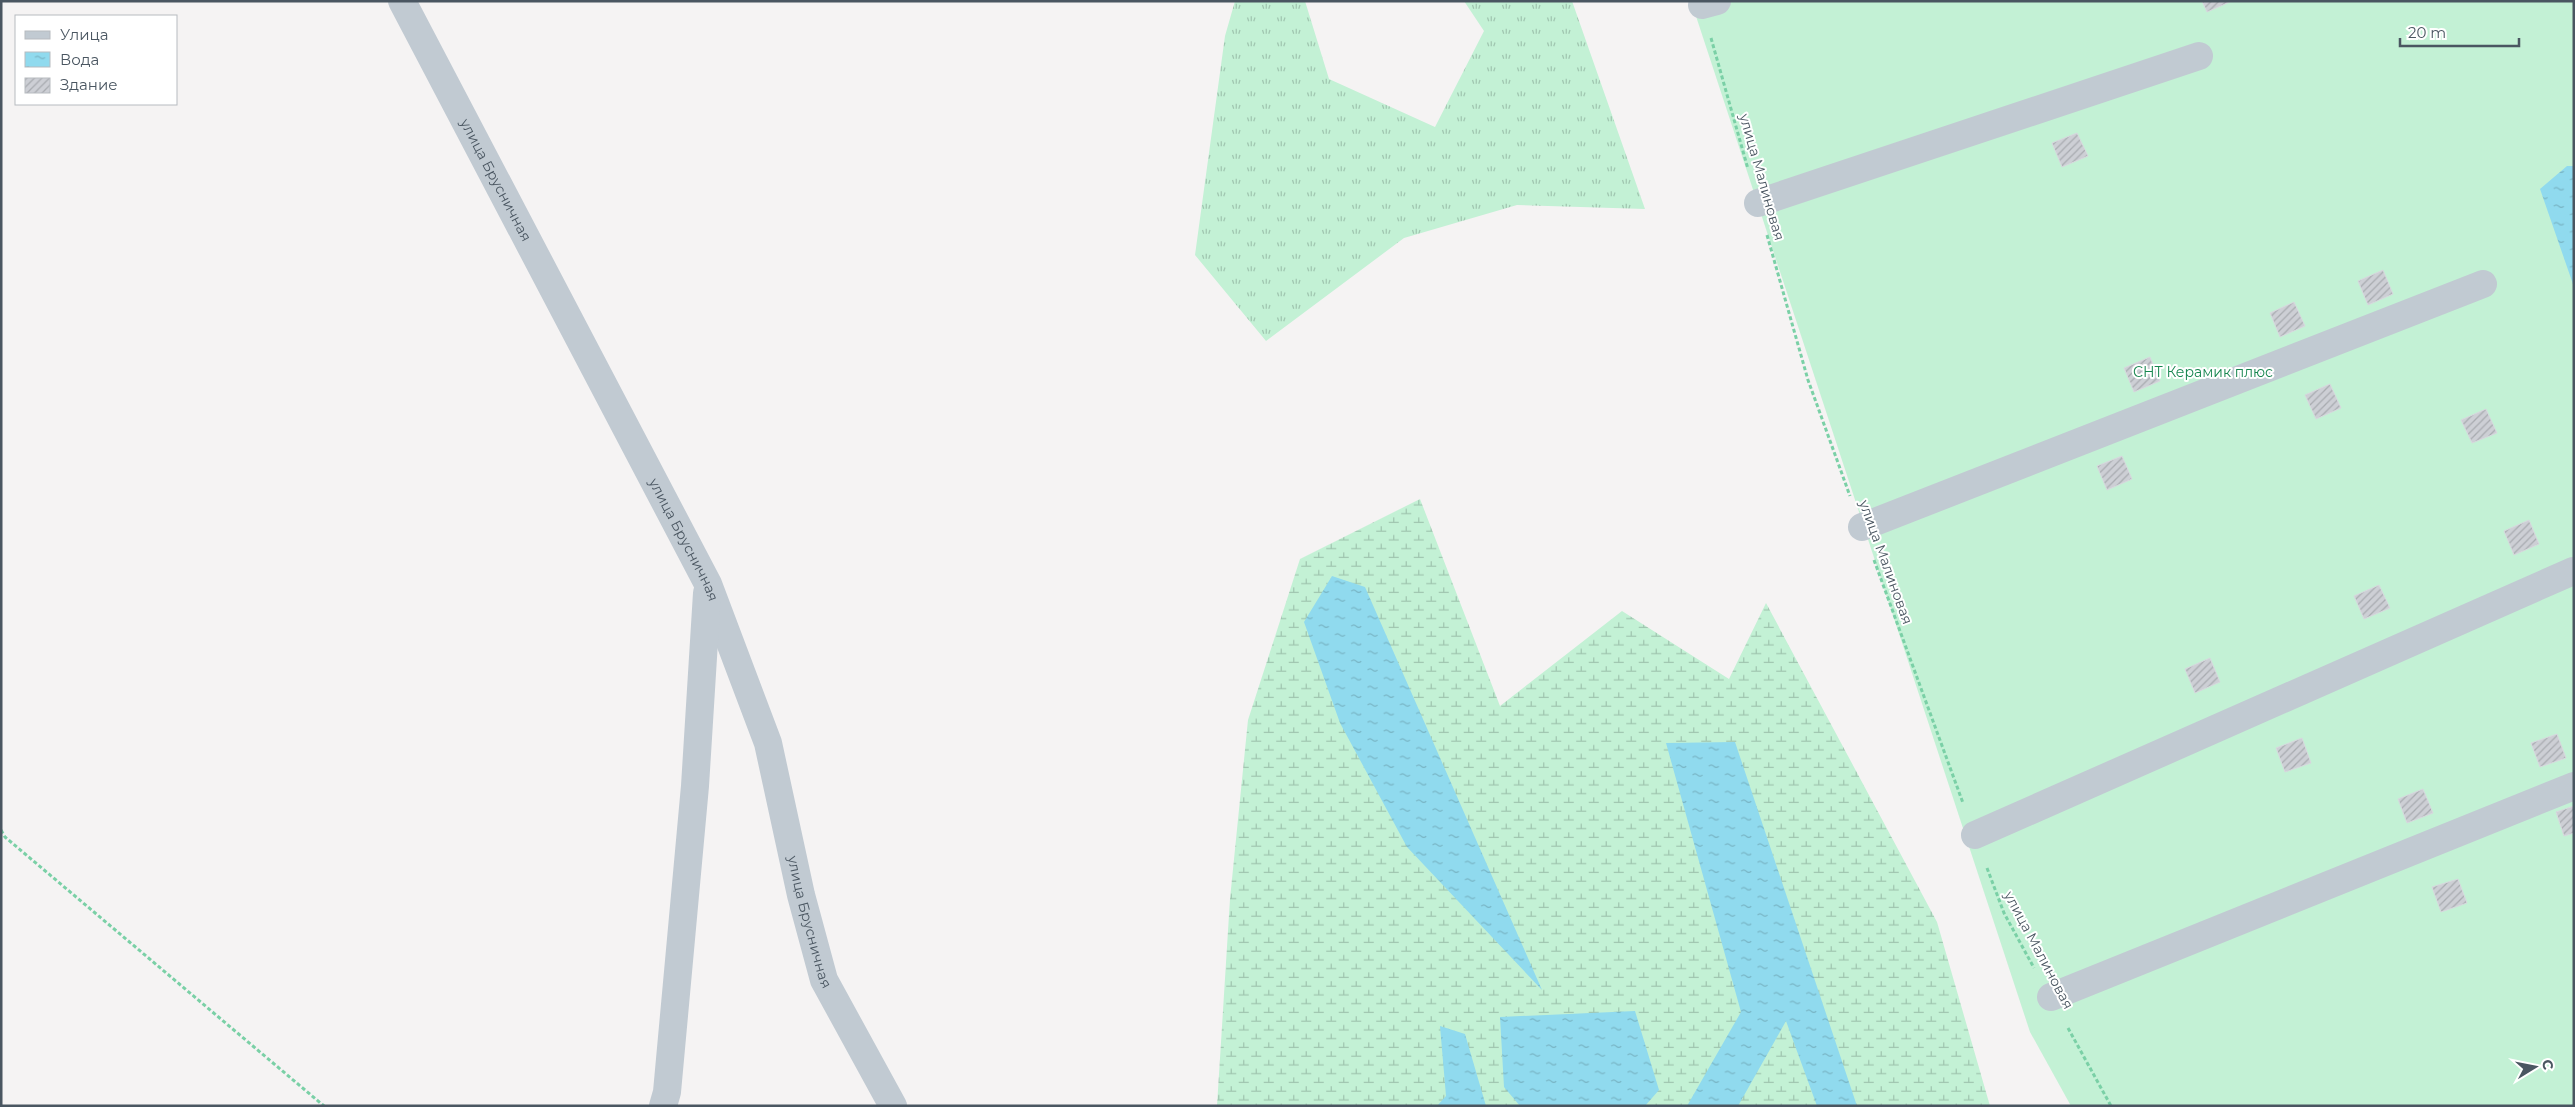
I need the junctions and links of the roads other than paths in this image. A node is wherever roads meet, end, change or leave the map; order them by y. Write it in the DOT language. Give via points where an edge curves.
graph roads {
  1 [pos="402,1"];
  2 [pos="2199,56"];
  3 [pos="1758,203"];
  4 [pos="2483,284"];
  5 [pos="1862,527"];
  6 [pos="2573,571"];
  7 [pos="708,584"];
  8 [pos="2574,786"];
  9 [pos="1975,835"];
  10 [pos="2051,997"];
  11 [pos="663,1106"];
  12 [pos="893,1106"];
  1 -- 7 [label="street, улица Брусничная"];
  2 -- 3 [label="street"];
  4 -- 5 [label="street"];
  6 -- 9 [label="street"];
  7 -- 11 [label="street" via="695,786 667,1092"];
  7 -- 12 [label="street, улица Брусничная" via="768,743 801,895 824,980"];
  8 -- 10 [label="street"];
}
